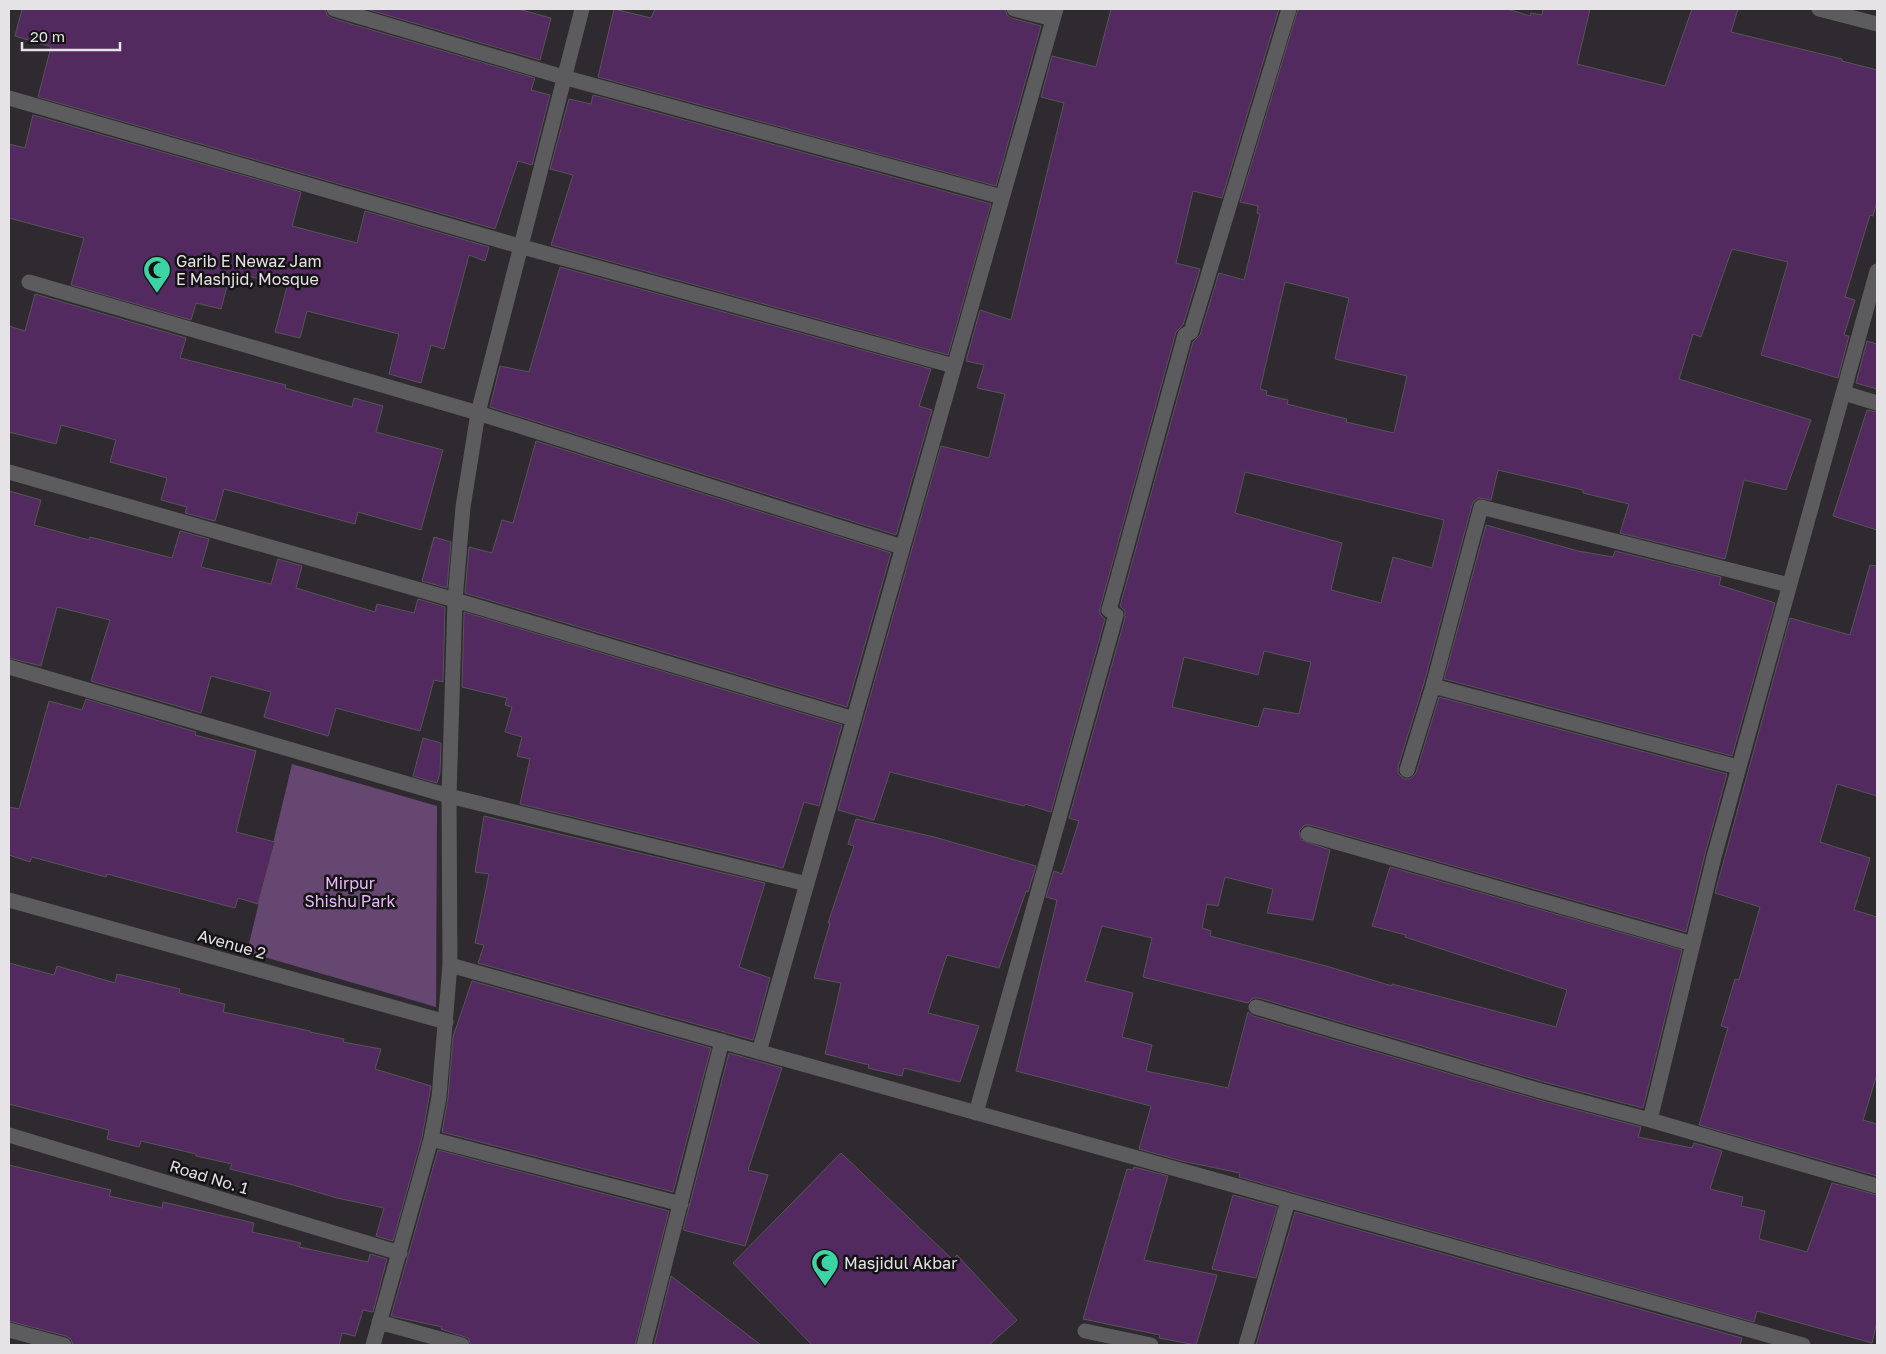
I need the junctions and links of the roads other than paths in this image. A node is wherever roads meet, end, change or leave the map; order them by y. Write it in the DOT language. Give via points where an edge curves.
graph roads {
  1 [pos="334,9"];
  2 [pos="582,9"];
  3 [pos="1014,9"];
  4 [pos="1289,9"];
  5 [pos="1819,9"];
  6 [pos="1054,14"];
  7 [pos="1877,24"];
  8 [pos="563,77"];
  9 [pos="9,98"];
  10 [pos="1002,197"];
  11 [pos="519,246"];
  12 [pos="1877,271"];
  13 [pos="29,282"];
  14 [pos="954,366"];
  15 [pos="1844,393"];
  16 [pos="1877,403"];
  17 [pos="478,413"];
  18 [pos="9,472"];
  19 [pos="902,547"];
  20 [pos="1789,585"];
  21 [pos="455,600"];
  22 [pos="9,667"];
  23 [pos="1433,686"];
  24 [pos="854,719"];
  25 [pos="1738,767"];
  26 [pos="1407,770"];
  27 [pos="449,796"];
  28 [pos="1308,834"];
  29 [pos="807,884"];
  30 [pos="9,900"];
  31 [pos="1693,944"];
  32 [pos="450,965"];
  33 [pos="1256,1007"];
  34 [pos="446,1022"];
  35 [pos="722,1041"];
  36 [pos="759,1052"];
  37 [pos="976,1113"];
  38 [pos="1650,1120"];
  39 [pos="9,1135"];
  40 [pos="431,1139"];
  41 [pos="1877,1186"];
  42 [pos="1288,1201"];
  43 [pos="680,1204"];
  44 [pos="400,1253"];
  45 [pos="379,1322"];
  46 [pos="9,1330"];
  47 [pos="1085,1331"];
  48 [pos="64,1345"];
  49 [pos="373,1345"];
  50 [pos="462,1345"];
  51 [pos="644,1345"];
  52 [pos="1151,1345"];
  53 [pos="1246,1345"];
  54 [pos="1803,1345"];
  1 -- 8 [label="street"];
  2 -- 8 [label="street"];
  3 -- 6 [label="street"];
  4 -- 37 [label="street" via="1191,332 1185,336 1108,610 1116,614"];
  5 -- 7 [label="street"];
  6 -- 10 [label="street"];
  8 -- 10 [label="street"];
  8 -- 11 [label="street"];
  9 -- 11 [label="street"];
  10 -- 14 [label="street"];
  11 -- 14 [label="street"];
  11 -- 17 [label="street"];
  12 -- 15 [label="street"];
  13 -- 17 [label="street"];
  14 -- 19 [label="street"];
  15 -- 16 [label="street"];
  15 -- 20 [label="street"];
  17 -- 19 [label="street"];
  17 -- 21 [label="street" via="463,507"];
  18 -- 21 [label="street"];
  19 -- 24 [label="street"];
  20 -- 23 [label="street" via="1481,508"];
  20 -- 25 [label="street"];
  21 -- 24 [label="street"];
  21 -- 27 [label="street"];
  22 -- 27 [label="street"];
  23 -- 25 [label="street"];
  23 -- 26 [label="street"];
  24 -- 29 [label="street"];
  25 -- 31 [label="street"];
  27 -- 29 [label="street"];
  27 -- 32 [label="street"];
  28 -- 31 [label="street"];
  29 -- 36 [label="street"];
  30 -- 34 [label="street, Avenue 2"];
  31 -- 38 [label="street"];
  32 -- 34 [label="street"];
  32 -- 35 [label="street"];
  33 -- 38 [label="street"];
  34 -- 40 [label="street" via="439,1097"];
  35 -- 36 [label="street"];
  35 -- 43 [label="street"];
  36 -- 37 [label="street"];
  37 -- 42 [label="street"];
  38 -- 41 [label="street"];
  39 -- 44 [label="street, Road No. 1"];
  40 -- 43 [label="street"];
  40 -- 44 [label="street"];
  42 -- 53 [label="street"];
  42 -- 54 [label="street"];
  43 -- 51 [label="street"];
  44 -- 45 [label="street"];
  45 -- 49 [label="street"];
  45 -- 50 [label="street"];
  46 -- 48 [label="street"];
  47 -- 52 [label="street"];
}
